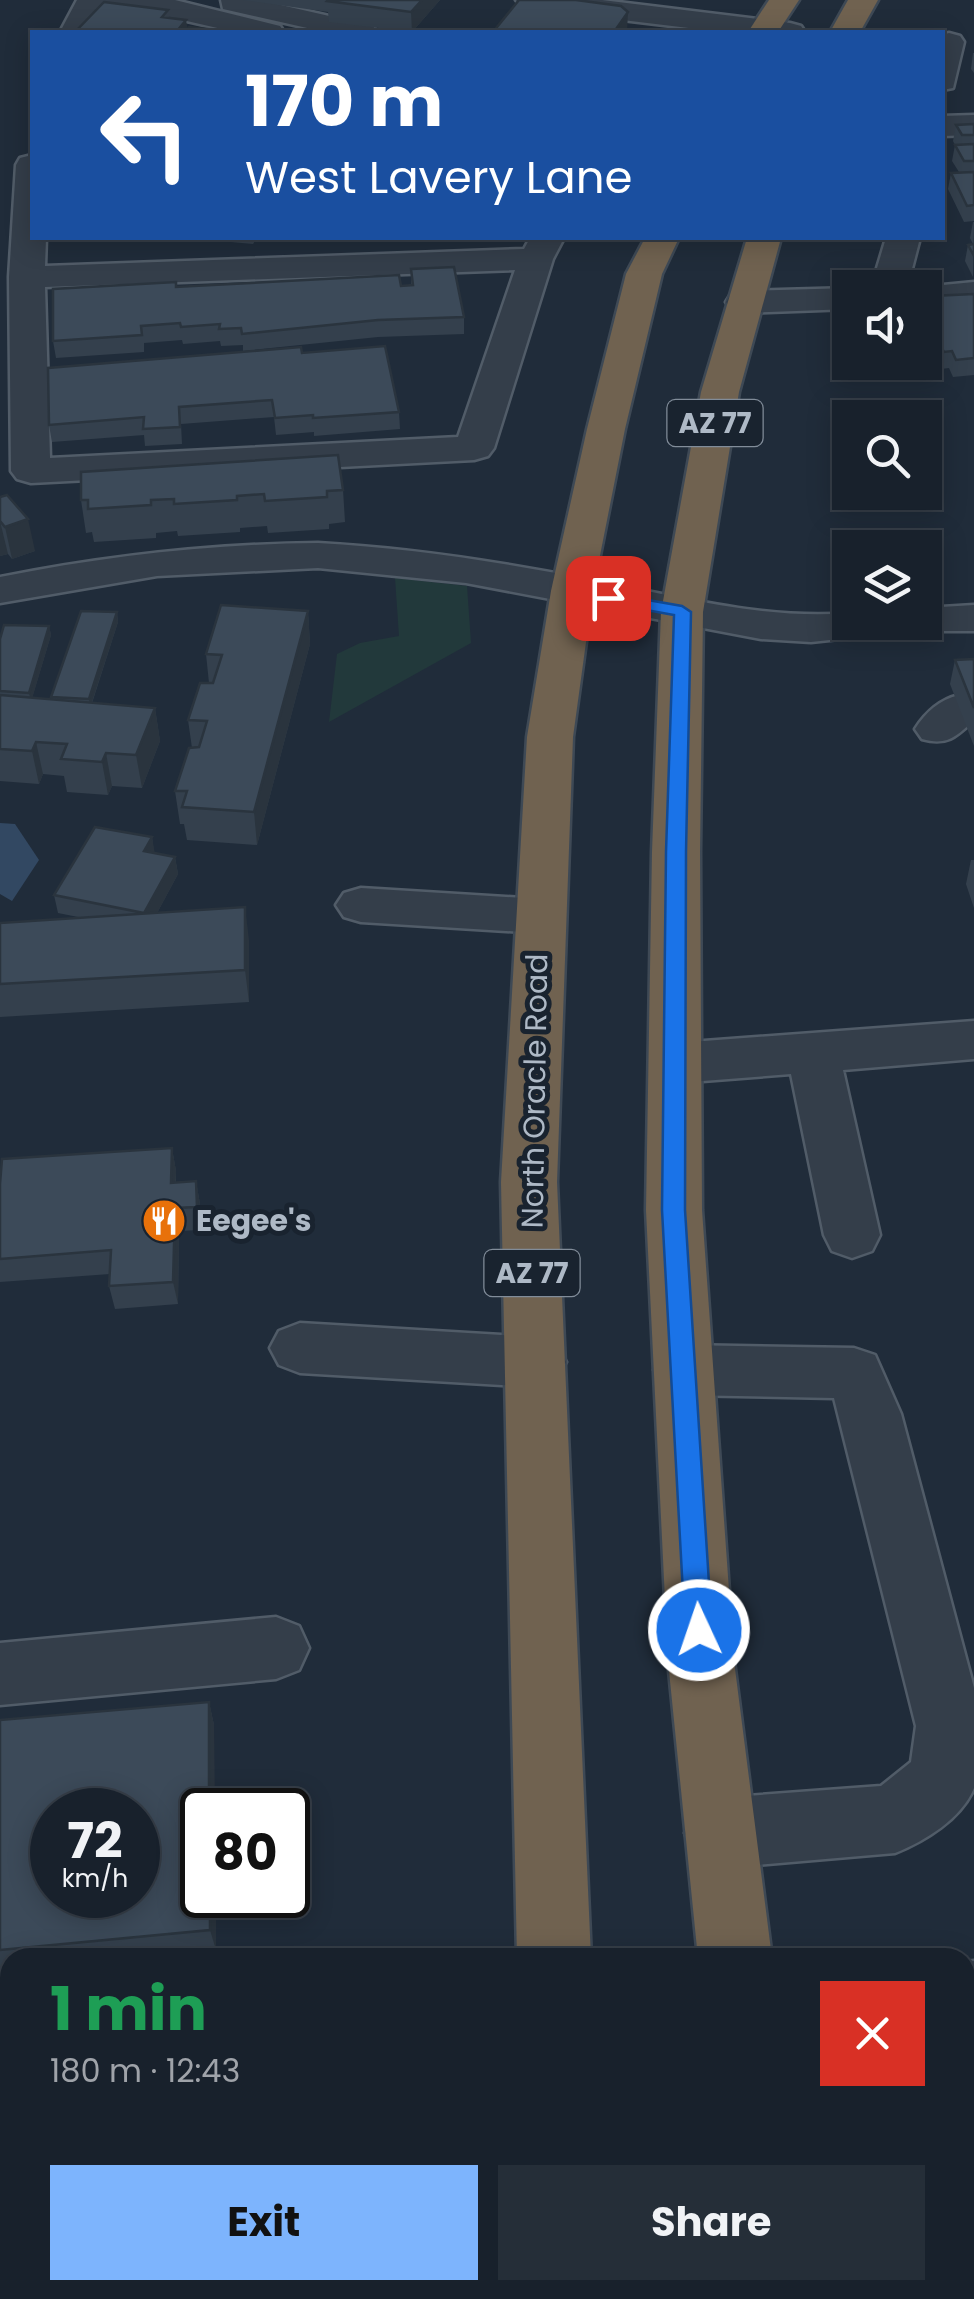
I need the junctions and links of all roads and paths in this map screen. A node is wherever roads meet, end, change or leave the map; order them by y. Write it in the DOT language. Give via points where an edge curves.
graph roads {
  1 [pos="95,0"];
  2 [pos="120,0"];
  3 [pos="220,0"];
  4 [pos="531,0"];
  5 [pos="784,0"];
  6 [pos="863,0"];
  7 [pos="75,30"];
  8 [pos="261,30"];
  9 [pos="353,30"];
  10 [pos="764,30"];
  11 [pos="772,30"];
  12 [pos="846,30"];
  13 [pos="955,41"];
  14 [pos="945,72"];
  15 [pos="974,125"];
  16 [pos="945,126"];
  17 [pos="30,210"];
  18 [pos="393,240"];
  19 [pos="661,240"];
  20 [pos="763,240"];
  21 [pos="902,240"];
  22 [pos="542,248"];
  23 [pos="430,263"];
  24 [pos="894,270"];
  25 [pos="27,277"];
  26 [pos="974,292"];
  27 [pos="942,294"];
  28 [pos="832,299"];
  29 [pos="744,302"];
  30 [pos="0,590"];
  31 [pos="572,591"];
  32 [pos="682,612"];
  33 [pos="974,618"];
  34 [pos="942,620"];
  35 [pos="832,626"];
  36 [pos="361,905"];
  37 [pos="539,916"];
  38 [pos="974,1040"];
  39 [pos="813,1052"];
  40 [pos="677,1063"];
  41 [pos="852,1234"];
  42 [pos="300,1348"];
  43 [pos="536,1362"];
  44 [pos="684,1370"];
  45 [pos="276,1648"];
  46 [pos="0,1674"];
  47 [pos="720,1833"];
  48 [pos="554,1948"];
  49 [pos="733,1948"];
  1 -- 7 [label="street"];
  2 -- 8 [label="street"];
  3 -- 9 [label="street"];
  4 -- 10 [label="street"];
  5 -- 11 [label="highway"];
  6 -- 12 [label="highway"];
  13 -- 14 [label="street"];
  15 -- 16 [label="street"];
  17 -- 25 [label="street"];
  18 -- 23 [label="street"];
  19 -- 31 [label="highway, North Oracle Road / AZ 77" via="644,274"];
  20 -- 29 [label="highway, AZ 77"];
  21 -- 24 [label="street"];
  22 -- 23 [label="street"];
  22 -- 25 [label="street" via="474,448 31,471"];
  23 -- 25 [label="street"];
  26 -- 27 [label="street"];
  28 -- 29 [label="street"];
  29 -- 32 [label="highway, AZ 77" via="720,392"];
  30 -- 31 [label="street" via="116,566 298,557 422,564"];
  31 -- 32 [label="street"];
  31 -- 37 [label="highway, North Oracle Road / AZ 77" via="550,737"];
  32 -- 35 [label="street" via="761,626"];
  32 -- 40 [label="highway, AZ 77"];
  33 -- 34 [label="street"];
  36 -- 37 [label="street"];
  37 -- 43 [label="highway, North Oracle Road / AZ 77" via="529,1182"];
  38 -- 39 [label="street"];
  39 -- 40 [label="street"];
  39 -- 41 [label="street"];
  40 -- 44 [label="highway, AZ 77" via="674,1210"];
  42 -- 43 [label="street"];
  43 -- 48 [label="highway, North Oracle Road / AZ 77"];
  44 -- 47 [label="highway, AZ 77" via="701,1661"];
  44 -- 47 [label="street" via="854,1373 871,1414 950,1726 944,1780 895,1819"];
  45 -- 46 [label="street"];
  47 -- 49 [label="highway, AZ 77"];
}
